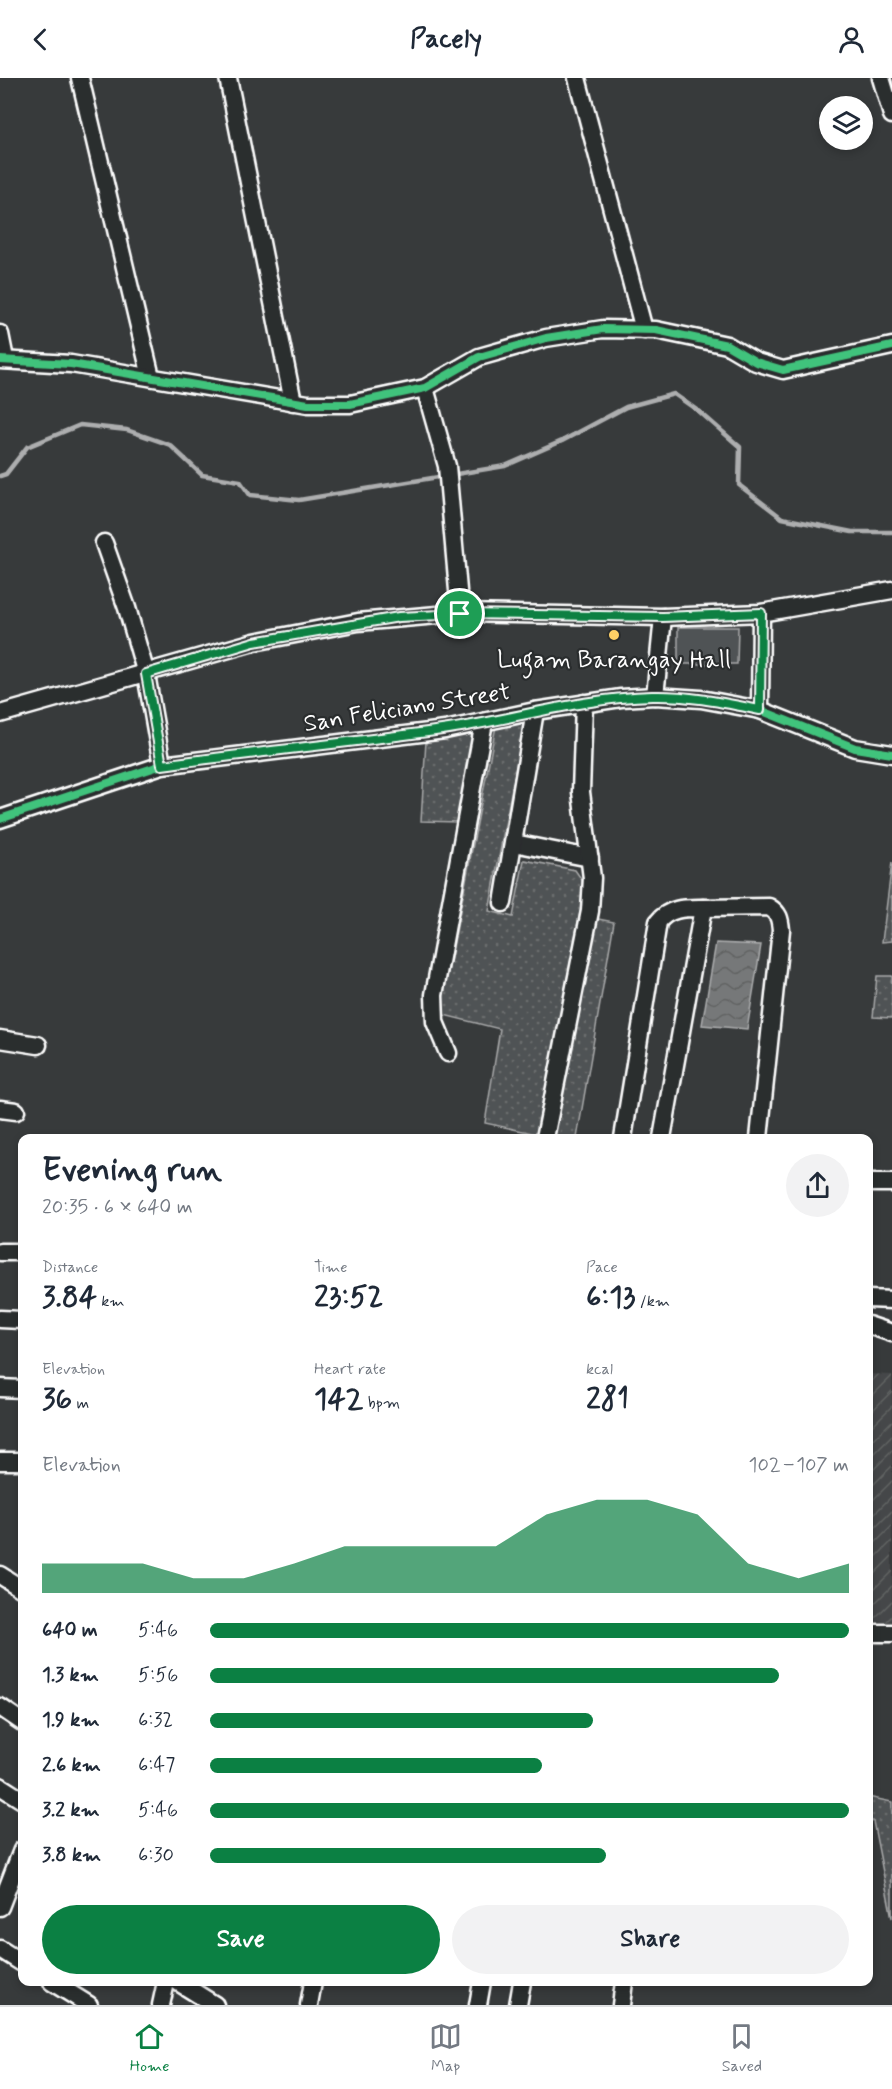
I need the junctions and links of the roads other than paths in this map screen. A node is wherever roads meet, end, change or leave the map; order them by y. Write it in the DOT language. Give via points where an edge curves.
graph roads {
  1 [pos="80,78"];
  2 [pos="228,78"];
  3 [pos="577,78"];
  4 [pos="881,78"];
  5 [pos="892,115"];
  6 [pos="644,330"];
  7 [pos="0,334"];
  8 [pos="892,346"];
  9 [pos="2,360"];
  10 [pos="152,377"];
  11 [pos="425,388"];
  12 [pos="293,402"];
  13 [pos="104,543"];
  14 [pos="892,590"];
  15 [pos="761,613"];
  16 [pos="460,614"];
  17 [pos="663,617"];
  18 [pos="146,674"];
  19 [pos="655,696"];
  20 [pos="584,703"];
  21 [pos="760,710"];
  22 [pos="535,711"];
  23 [pos="0,714"];
  24 [pos="484,722"];
  25 [pos="892,754"];
  26 [pos="162,765"];
  27 [pos="0,819"];
  28 [pos="514,843"];
  29 [pos="590,858"];
  30 [pos="504,903"];
  31 [pos="703,908"];
  32 [pos="0,1039"];
  33 [pos="38,1045"];
  34 [pos="448,1053"];
  35 [pos="546,1134"];
  36 [pos="624,1134"];
  37 [pos="663,1134"];
  38 [pos="759,1134"];
  39 [pos="873,1183"];
  40 [pos="892,1183"];
  41 [pos="0,1252"];
  42 [pos="18,1252"];
  43 [pos="873,1299"];
  44 [pos="892,1300"];
  45 [pos="0,1319"];
  46 [pos="18,1320"];
  47 [pos="873,1327"];
  48 [pos="892,1333"];
  49 [pos="0,1388"];
  50 [pos="18,1389"];
  51 [pos="0,1461"];
  52 [pos="18,1461"];
  53 [pos="0,1575"];
  54 [pos="18,1586"];
  55 [pos="873,1633"];
  56 [pos="892,1633"];
  57 [pos="0,1707"];
  58 [pos="18,1719"];
  59 [pos="0,1785"];
  60 [pos="18,1797"];
  61 [pos="18,1861"];
  62 [pos="12,1877"];
  63 [pos="0,1907"];
  64 [pos="0,1949"];
  65 [pos="18,1960"];
  66 [pos="58,1986"];
  67 [pos="165,1986"];
  68 [pos="184,1986"];
  69 [pos="311,1986"];
  70 [pos="481,1986"];
  71 [pos="521,1986"];
  72 [pos="623,1986"];
  73 [pos="89,2005"];
  74 [pos="161,2005"];
  75 [pos="215,2005"];
  76 [pos="309,2005"];
  77 [pos="478,2005"];
  78 [pos="518,2005"];
  79 [pos="621,2005"];
  1 -- 10 [label="street"];
  2 -- 12 [label="street"];
  3 -- 6 [label="street"];
  4 -- 5 [label="street"];
  6 -- 8 [label="street" via="727,345 756,362 783,370"];
  6 -- 11 [label="street" via="603,328 546,338 479,357"];
  7 -- 9 [label="street"];
  9 -- 10 [label="street" via="71,364"];
  10 -- 12 [label="street"];
  11 -- 12 [label="street" via="350,404"];
  11 -- 16 [label="street" via="450,485"];
  13 -- 18 [label="street"];
  14 -- 15 [label="street"];
  15 -- 17 [label="street"];
  15 -- 21 [label="street"];
  16 -- 17 [label="street"];
  16 -- 18 [label="street" via="358,622 254,642"];
  17 -- 19 [label="street"];
  18 -- 23 [label="street"];
  18 -- 26 [label="street"];
  19 -- 20 [label="street, San Feliciano Street"];
  19 -- 21 [label="street, San Feliciano Street" via="701,699"];
  20 -- 22 [label="street, San Feliciano Street"];
  20 -- 29 [label="street" via="581,792"];
  21 -- 25 [label="street, San Feliciano Street" via="855,748"];
  22 -- 24 [label="street, San Feliciano Street"];
  22 -- 28 [label="street"];
  24 -- 26 [label="street, San Feliciano Street"];
  24 -- 34 [label="street" via="433,1009"];
  26 -- 27 [label="street, San Feliciano Street"];
  28 -- 29 [label="street"];
  28 -- 30 [label="street"];
  29 -- 35 [label="street" via="590,911"];
  31 -- 36 [label="street" via="678,909 663,915 658,922"];
  31 -- 37 [label="street"];
  31 -- 38 [label="street" via="769,906 780,919"];
  32 -- 33 [label="street"];
  39 -- 40 [label="street"];
  41 -- 42 [label="street"];
  43 -- 44 [label="street"];
  45 -- 46 [label="street"];
  47 -- 48 [label="street"];
  49 -- 50 [label="street"];
  51 -- 52 [label="street"];
  53 -- 54 [label="street"];
  55 -- 56 [label="street"];
  57 -- 58 [label="street"];
  59 -- 60 [label="street"];
  61 -- 62 [label="street"];
  62 -- 63 [label="street"];
  64 -- 65 [label="street"];
  66 -- 73 [label="street"];
  67 -- 74 [label="street"];
  68 -- 75 [label="street"];
  69 -- 76 [label="street"];
  70 -- 77 [label="street"];
  71 -- 78 [label="street"];
  72 -- 79 [label="street"];
}
